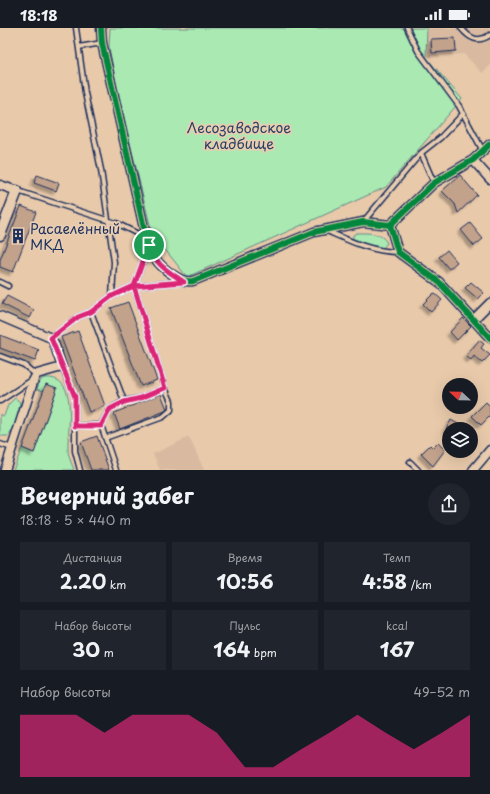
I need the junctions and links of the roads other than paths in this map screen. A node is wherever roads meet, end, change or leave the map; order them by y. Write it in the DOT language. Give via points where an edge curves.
graph roads {
  1 [pos="76,28"];
  2 [pos="101,28"];
  3 [pos="407,28"];
  4 [pos="461,28"];
  5 [pos="490,35"];
  6 [pos="102,43"];
  7 [pos="79,47"];
  8 [pos="463,114"];
  9 [pos="490,144"];
  10 [pos="483,151"];
  11 [pos="421,153"];
  12 [pos="473,160"];
  13 [pos="490,179"];
  14 [pos="434,183"];
  15 [pos="0,184"];
  16 [pos="17,191"];
  17 [pos="107,220"];
  18 [pos="363,222"];
  19 [pos="390,225"];
  20 [pos="324,230"];
  21 [pos="0,234"];
  22 [pos="148,241"];
  23 [pos="398,252"];
  24 [pos="0,282"];
  25 [pos="184,282"];
  26 [pos="8,286"];
  27 [pos="134,286"];
  28 [pos="112,296"];
  29 [pos="490,303"];
  30 [pos="91,312"];
  31 [pos="0,316"];
  32 [pos="473,320"];
  33 [pos="51,338"];
  34 [pos="490,338"];
  35 [pos="0,356"];
  36 [pos="62,367"];
  37 [pos="35,377"];
  38 [pos="165,388"];
  39 [pos="0,401"];
  40 [pos="124,402"];
  41 [pos="75,426"];
  42 [pos="101,426"];
  43 [pos="105,438"];
  44 [pos="0,444"];
  45 [pos="12,448"];
  46 [pos="490,450"];
  47 [pos="410,462"];
  48 [pos="4,470"];
  49 [pos="80,470"];
  50 [pos="116,470"];
  51 [pos="418,470"];
  52 [pos="473,470"];
  1 -- 7 [label="lane"];
  2 -- 6 [label="street"];
  3 -- 8 [label="lane" via="418,51"];
  4 -- 5 [label="lane" via="467,36 477,40"];
  6 -- 7 [label="lane"];
  6 -- 22 [label="street"];
  7 -- 17 [label="lane" via="85,93 101,170"];
  8 -- 10 [label="lane"];
  8 -- 11 [label="lane"];
  9 -- 10 [label="street"];
  10 -- 12 [label="street"];
  11 -- 14 [label="lane"];
  11 -- 18 [label="lane"];
  12 -- 13 [label="street"];
  12 -- 14 [label="street"];
  14 -- 19 [label="street"];
  15 -- 16 [label="street"];
  16 -- 17 [label="lane"];
  16 -- 21 [label="street"];
  17 -- 22 [label="lane"];
  17 -- 28 [label="lane" via="114,262"];
  18 -- 19 [label="street"];
  18 -- 20 [label="street"];
  19 -- 23 [label="street"];
  20 -- 23 [label="lane" via="382,252"];
  20 -- 25 [label="street" via="193,281"];
  22 -- 25 [label="street" via="153,257 160,266"];
  22 -- 27 [label="lane"];
  23 -- 32 [label="street" via="439,282"];
  24 -- 26 [label="lane"];
  25 -- 27 [label="lane"];
  27 -- 28 [label="lane"];
  27 -- 38 [label="lane"];
  28 -- 30 [label="lane"];
  29 -- 32 [label="street"];
  30 -- 33 [label="lane" via="78,317"];
  30 -- 40 [label="lane"];
  31 -- 33 [label="street"];
  32 -- 34 [label="street"];
  33 -- 36 [label="street"];
  35 -- 37 [label="lane" via="24,365"];
  36 -- 37 [label="street"];
  36 -- 41 [label="lane" via="75,397"];
  37 -- 39 [label="lane"];
  37 -- 45 [label="street"];
  38 -- 40 [label="lane"];
  38 -- 43 [label="lane" via="172,406 168,413"];
  40 -- 42 [label="lane" via="110,409"];
  41 -- 42 [label="lane"];
  41 -- 49 [label="lane" via="74,451"];
  42 -- 43 [label="lane"];
  43 -- 50 [label="lane"];
  44 -- 45 [label="lane"];
  45 -- 48 [label="street"];
  46 -- 52 [label="street"];
  47 -- 51 [label="lane"];
}
